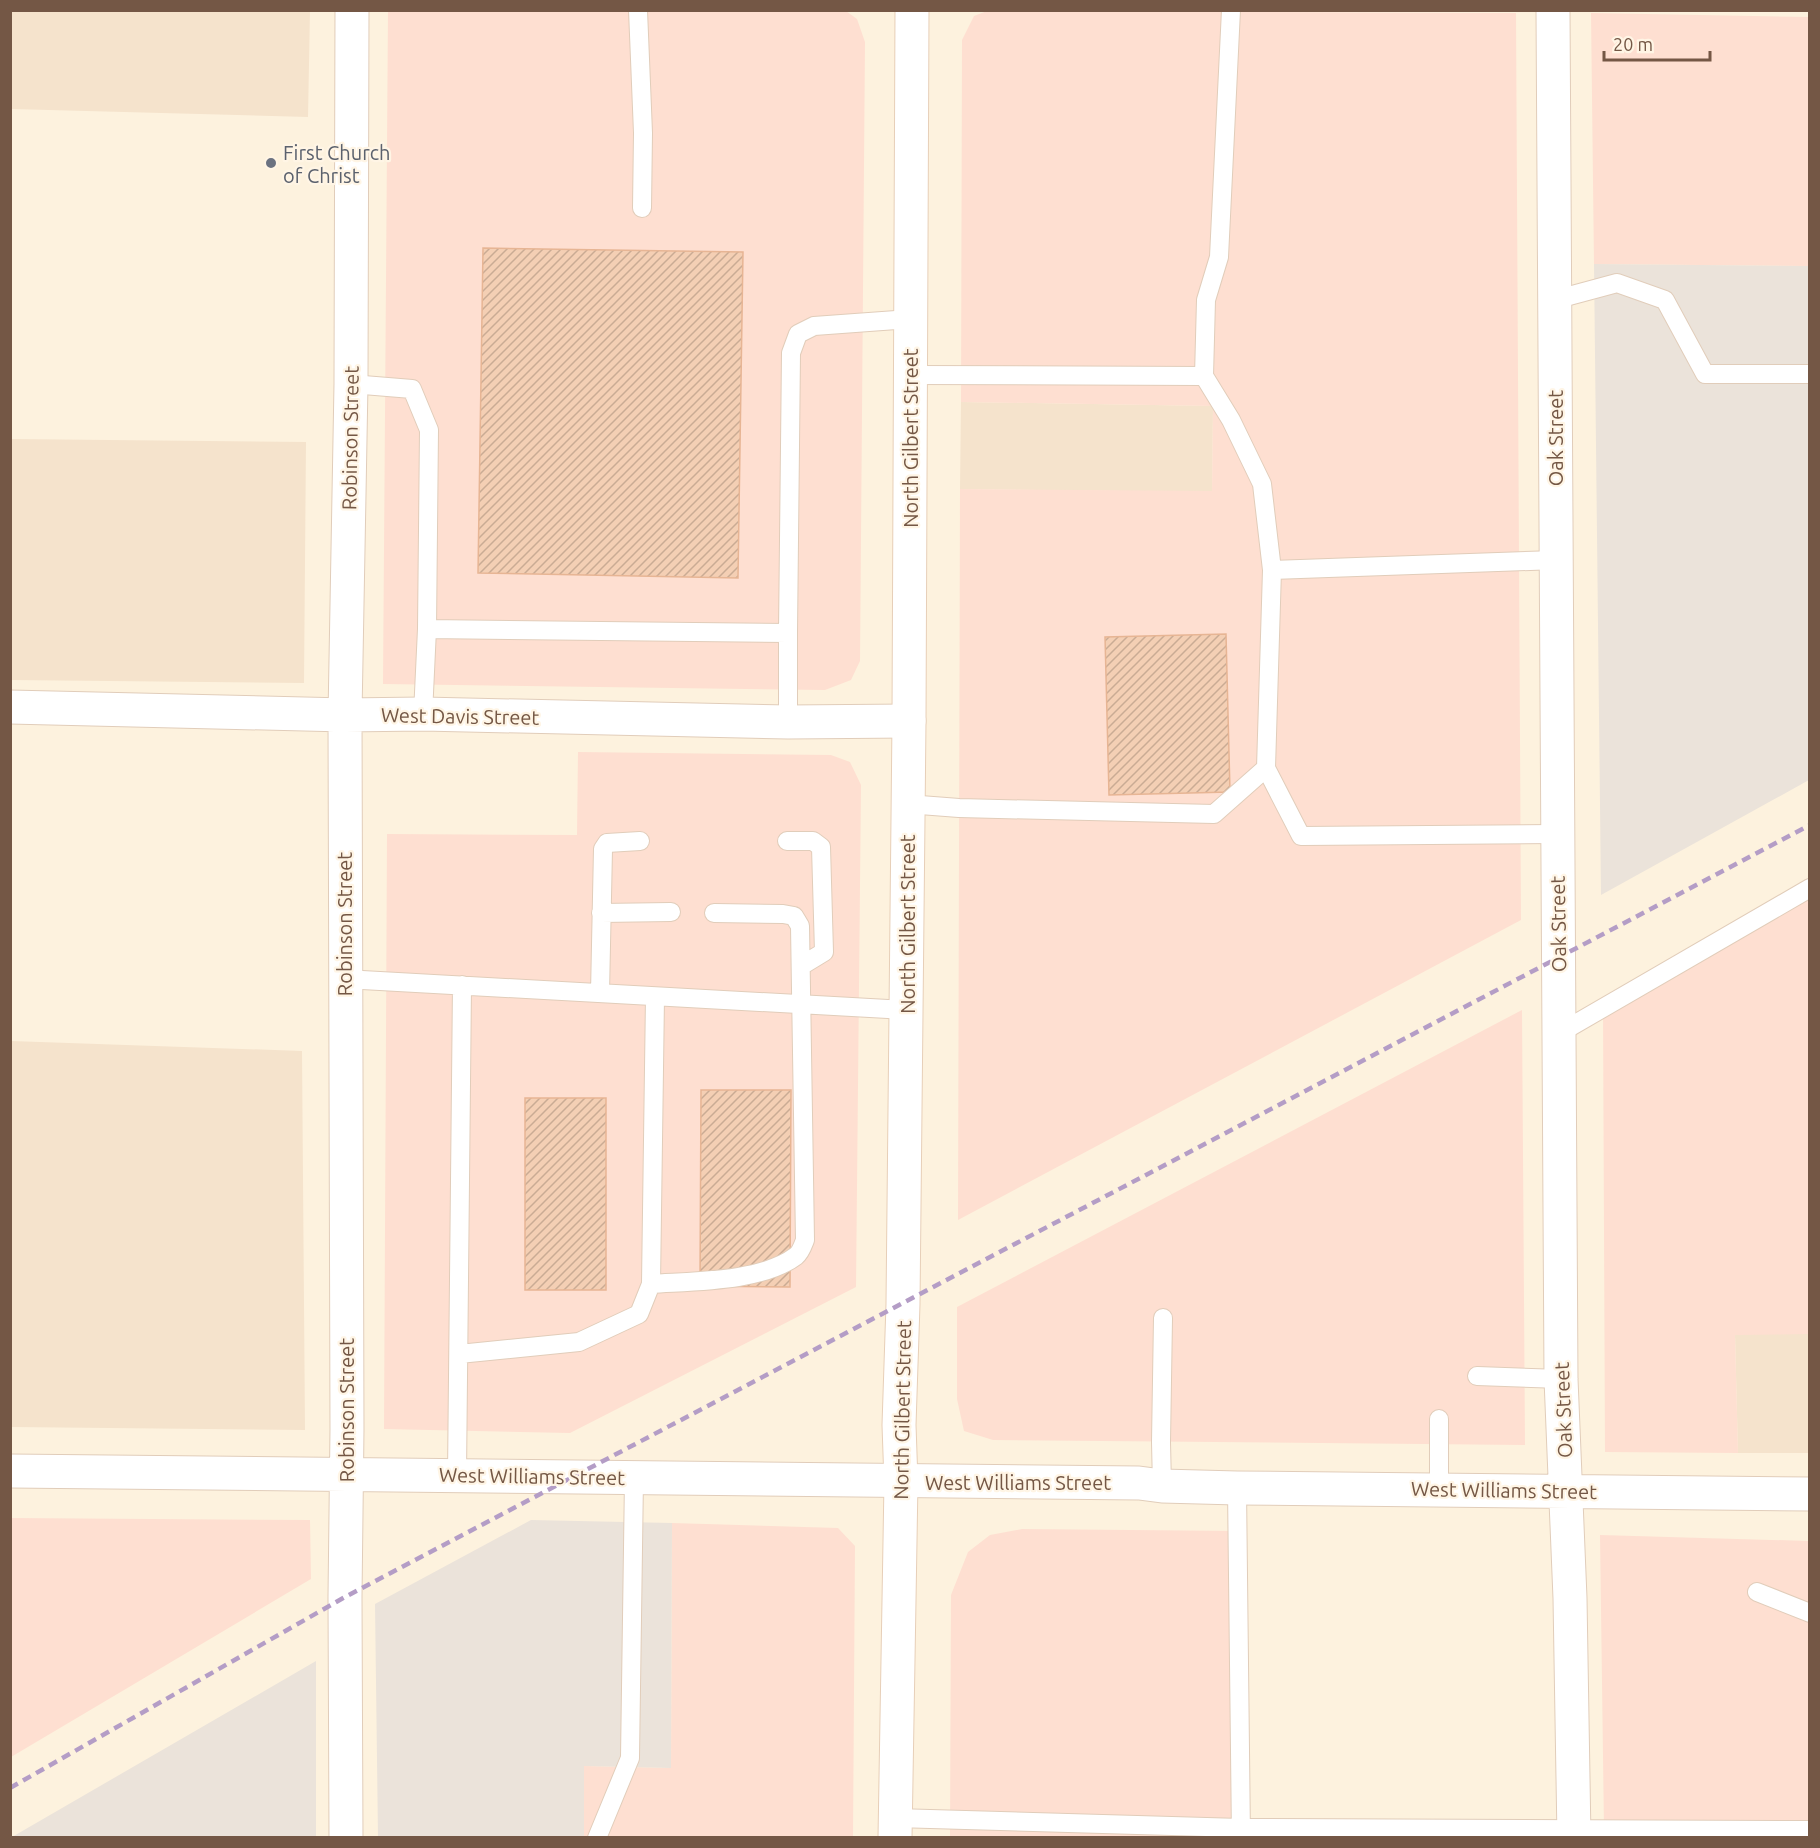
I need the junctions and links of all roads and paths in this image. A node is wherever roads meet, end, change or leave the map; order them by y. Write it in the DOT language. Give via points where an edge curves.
graph roads {
  1 [pos="352,10"];
  2 [pos="638,10"];
  3 [pos="912,10"];
  4 [pos="1231,10"];
  5 [pos="1553,10"];
  6 [pos="642,208"];
  7 [pos="1554,300"];
  8 [pos="910,319"];
  9 [pos="1809,374"];
  10 [pos="910,375"];
  11 [pos="1204,375"];
  12 [pos="351,384"];
  13 [pos="1556,560"];
  14 [pos="1272,570"];
  15 [pos="427,629"];
  16 [pos="788,633"];
  17 [pos="10,707"];
  18 [pos="423,714"];
  19 [pos="345,715"];
  20 [pos="909,721"];
  21 [pos="788,722"];
  22 [pos="1266,768"];
  23 [pos="907,804"];
  24 [pos="1557,834"];
  25 [pos="640,841"];
  26 [pos="787,841"];
  27 [pos="1809,888"];
  28 [pos="671,912"];
  29 [pos="602,913"];
  30 [pos="714,913"];
  31 [pos="801,966"];
  32 [pos="344,979"];
  33 [pos="462,985"];
  34 [pos="600,993"];
  35 [pos="655,997"];
  36 [pos="803,1005"];
  37 [pos="906,1010"];
  38 [pos="1558,1034"];
  39 [pos="651,1284"];
  40 [pos="1163,1318"];
  41 [pos="459,1354"];
  42 [pos="1477,1376"];
  43 [pos="1561,1379"];
  44 [pos="1439,1419"];
  45 [pos="10,1471"];
  46 [pos="346,1473"];
  47 [pos="457,1475"];
  48 [pos="634,1478"];
  49 [pos="901,1482"];
  50 [pos="1162,1486"];
  51 [pos="1237,1488"];
  52 [pos="1439,1489"];
  53 [pos="1567,1491"];
  54 [pos="1809,1494"];
  55 [pos="1757,1592"];
  56 [pos="1809,1613"];
  57 [pos="895,1828"];
  58 [pos="1809,1830"];
  59 [pos="1241,1833"];
  60 [pos="1574,1833"];
  61 [pos="346,1838"];
  62 [pos="597,1838"];
  1 -- 12 [label="street, Robinson Street"];
  2 -- 6 [label="lane"];
  3 -- 8 [label="street, North Gilbert Street"];
  4 -- 11 [label="lane" via="1219,256 1206,300"];
  5 -- 7 [label="street, Oak Street"];
  7 -- 9 [label="lane" via="1617,283 1665,300 1705,374"];
  7 -- 13 [label="street, Oak Street"];
  8 -- 10 [label="street, North Gilbert Street"];
  8 -- 16 [label="lane" via="814,326 798,334 791,352"];
  10 -- 11 [label="lane"];
  10 -- 20 [label="street, North Gilbert Street"];
  11 -- 14 [label="lane" via="1262,484"];
  12 -- 15 [label="lane" via="412,389 429,430"];
  12 -- 19 [label="street, Robinson Street"];
  13 -- 14 [label="lane"];
  13 -- 24 [label="street, Oak Street"];
  14 -- 22 [label="lane"];
  15 -- 16 [label="lane"];
  15 -- 18 [label="lane"];
  16 -- 21 [label="lane"];
  17 -- 19 [label="street, West Davis Street"];
  18 -- 19 [label="street, West Davis Street"];
  18 -- 21 [label="street, West Davis Street"];
  19 -- 32 [label="street, Robinson Street"];
  20 -- 21 [label="street, West Davis Street"];
  20 -- 23 [label="street, North Gilbert Street"];
  22 -- 23 [label="lane" via="1215,814"];
  22 -- 24 [label="lane" via="1301,836"];
  23 -- 37 [label="street, North Gilbert Street"];
  24 -- 38 [label="street, Oak Street"];
  25 -- 29 [label="lane" via="607,843 603,849"];
  26 -- 31 [label="lane" via="813,841 821,847 824,952"];
  27 -- 38 [label="lane"];
  28 -- 29 [label="lane"];
  29 -- 34 [label="lane"];
  30 -- 31 [label="lane" via="794,916 800,926"];
  31 -- 36 [label="lane"];
  32 -- 33 [label="lane"];
  32 -- 46 [label="street, Robinson Street"];
  33 -- 34 [label="lane"];
  33 -- 41 [label="lane"];
  34 -- 35 [label="lane"];
  35 -- 36 [label="lane"];
  35 -- 39 [label="lane"];
  36 -- 37 [label="lane"];
  36 -- 39 [label="lane" via="805,1240 799,1254 776,1267 725,1279"];
  37 -- 49 [label="street, North Gilbert Street"];
  38 -- 43 [label="street, Oak Street"];
  39 -- 41 [label="lane" via="639,1314 579,1342"];
  40 -- 50 [label="lane"];
  41 -- 47 [label="lane"];
  42 -- 43 [label="lane"];
  43 -- 53 [label="street, Oak Street"];
  44 -- 52 [label="lane"];
  45 -- 46 [label="street, West Williams Street"];
  46 -- 47 [label="street, West Williams Street"];
  46 -- 61 [label="street, Robinson Street"];
  47 -- 48 [label="street, West Williams Street"];
  48 -- 49 [label="street, West Williams Street"];
  48 -- 62 [label="lane" via="630,1758"];
  49 -- 50 [label="street, West Williams Street"];
  49 -- 57 [label="street, North Gilbert Street"];
  50 -- 51 [label="street, West Williams Street"];
  51 -- 52 [label="street, West Williams Street"];
  51 -- 59 [label="lane"];
  52 -- 53 [label="street, West Williams Street"];
  53 -- 54 [label="street, West Williams Street"];
  53 -- 60 [label="street, Oak Street"];
  55 -- 56 [label="lane"];
  57 -- 59 [label="lane"];
  58 -- 60 [label="lane"];
  59 -- 60 [label="lane"];
}
